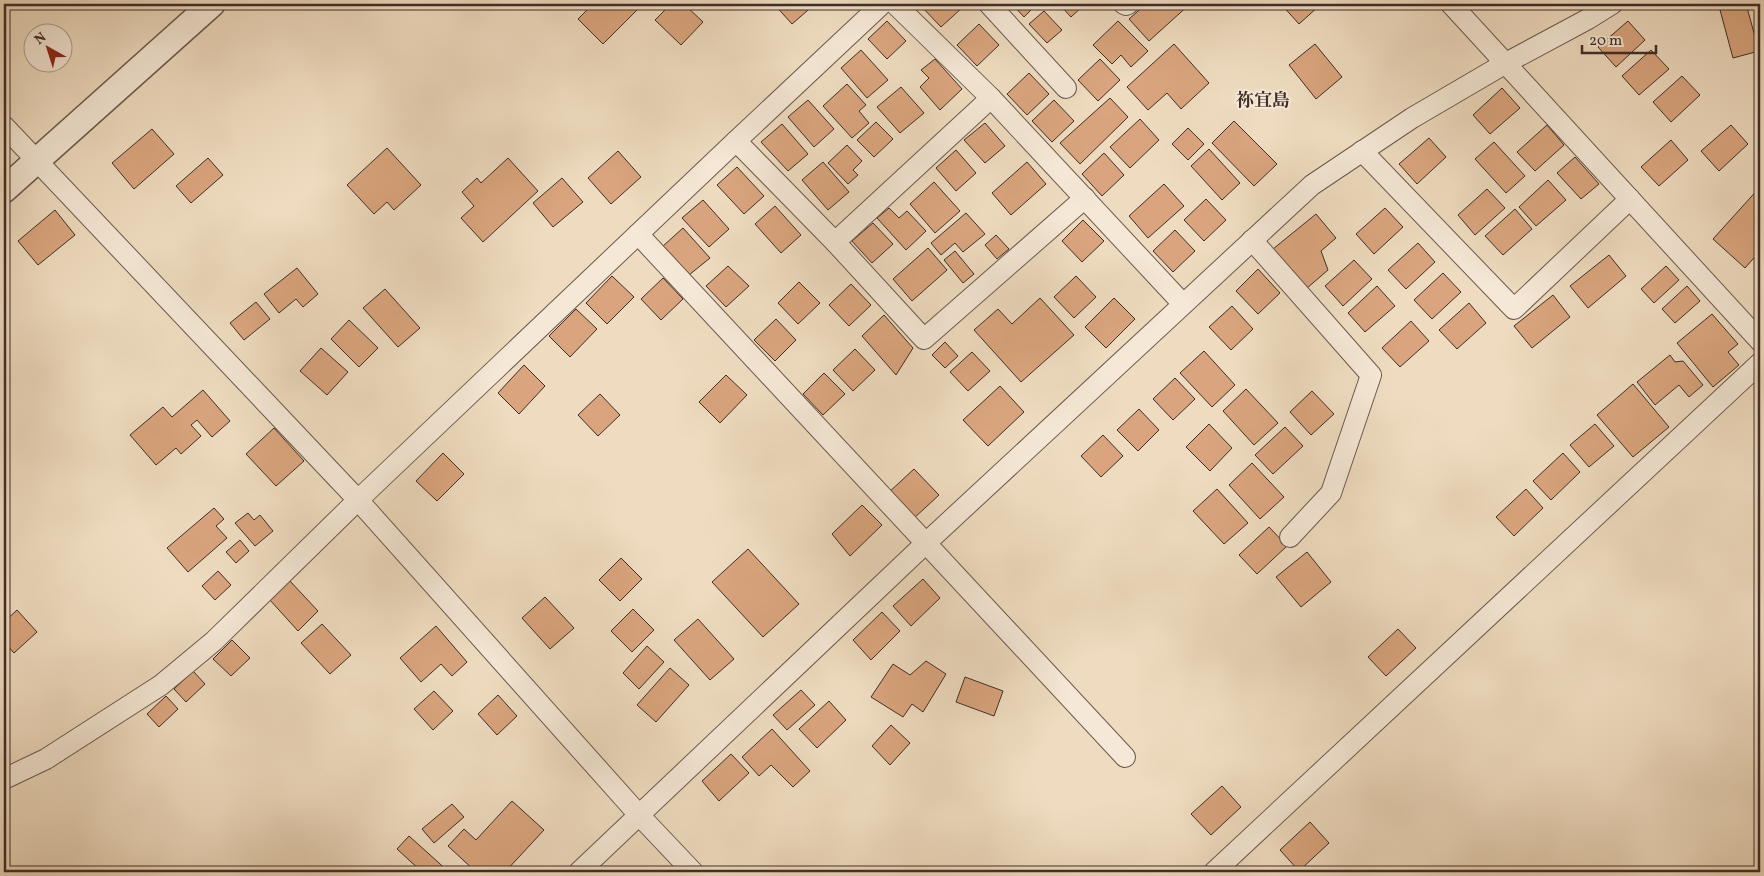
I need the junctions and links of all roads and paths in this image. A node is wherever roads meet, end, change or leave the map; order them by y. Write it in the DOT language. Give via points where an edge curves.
graph roads {
  1 [pos="212,4"];
  2 [pos="882,4"];
  3 [pos="895,4"];
  4 [pos="989,4"];
  5 [pos="1451,4"];
  6 [pos="1612,4"];
  7 [pos="1506,63"];
  8 [pos="1066,88"];
  9 [pos="991,98"];
  10 [pos="4,126"];
  11 [pos="736,141"];
  12 [pos="1362,151"];
  13 [pos="36,161"];
  14 [pos="4,190"];
  15 [pos="1085,198"];
  16 [pos="1630,199"];
  17 [pos="638,234"];
  18 [pos="1252,240"];
  19 [pos="836,242"];
  20 [pos="1183,304"];
  21 [pos="1760,341"];
  22 [pos="1760,363"];
  23 [pos="358,500"];
  24 [pos="1290,537"];
  25 [pos="926,543"];
  26 [pos="1125,757"];
  27 [pos="4,779"];
  28 [pos="639,815"];
  29 [pos="579,872"];
  30 [pos="693,872"];
  31 [pos="1214,872"];
  1 -- 13 [label="street"];
  2 -- 11 [label="street"];
  3 -- 9 [label="street"];
  4 -- 8 [label="street"];
  5 -- 7 [label="street"];
  6 -- 7 [label="street"];
  7 -- 12 [label="street"];
  7 -- 16 [label="street"];
  9 -- 15 [label="street"];
  9 -- 19 [label="street"];
  10 -- 13 [label="street"];
  11 -- 17 [label="street"];
  11 -- 19 [label="street"];
  12 -- 16 [label="street" via="1514,309"];
  12 -- 18 [label="street" via="1312,185"];
  13 -- 14 [label="street"];
  13 -- 23 [label="street"];
  15 -- 19 [label="street" via="924,339"];
  15 -- 20 [label="street"];
  16 -- 21 [label="street"];
  17 -- 23 [label="street"];
  17 -- 25 [label="street"];
  18 -- 20 [label="street"];
  18 -- 24 [label="street" via="1371,375 1331,493"];
  20 -- 25 [label="street"];
  22 -- 31 [label="street"];
  23 -- 27 [label="street" via="214,641 161,685 46,759"];
  23 -- 28 [label="street"];
  25 -- 26 [label="street"];
  25 -- 28 [label="street"];
  28 -- 29 [label="street"];
  28 -- 30 [label="street"];
}
